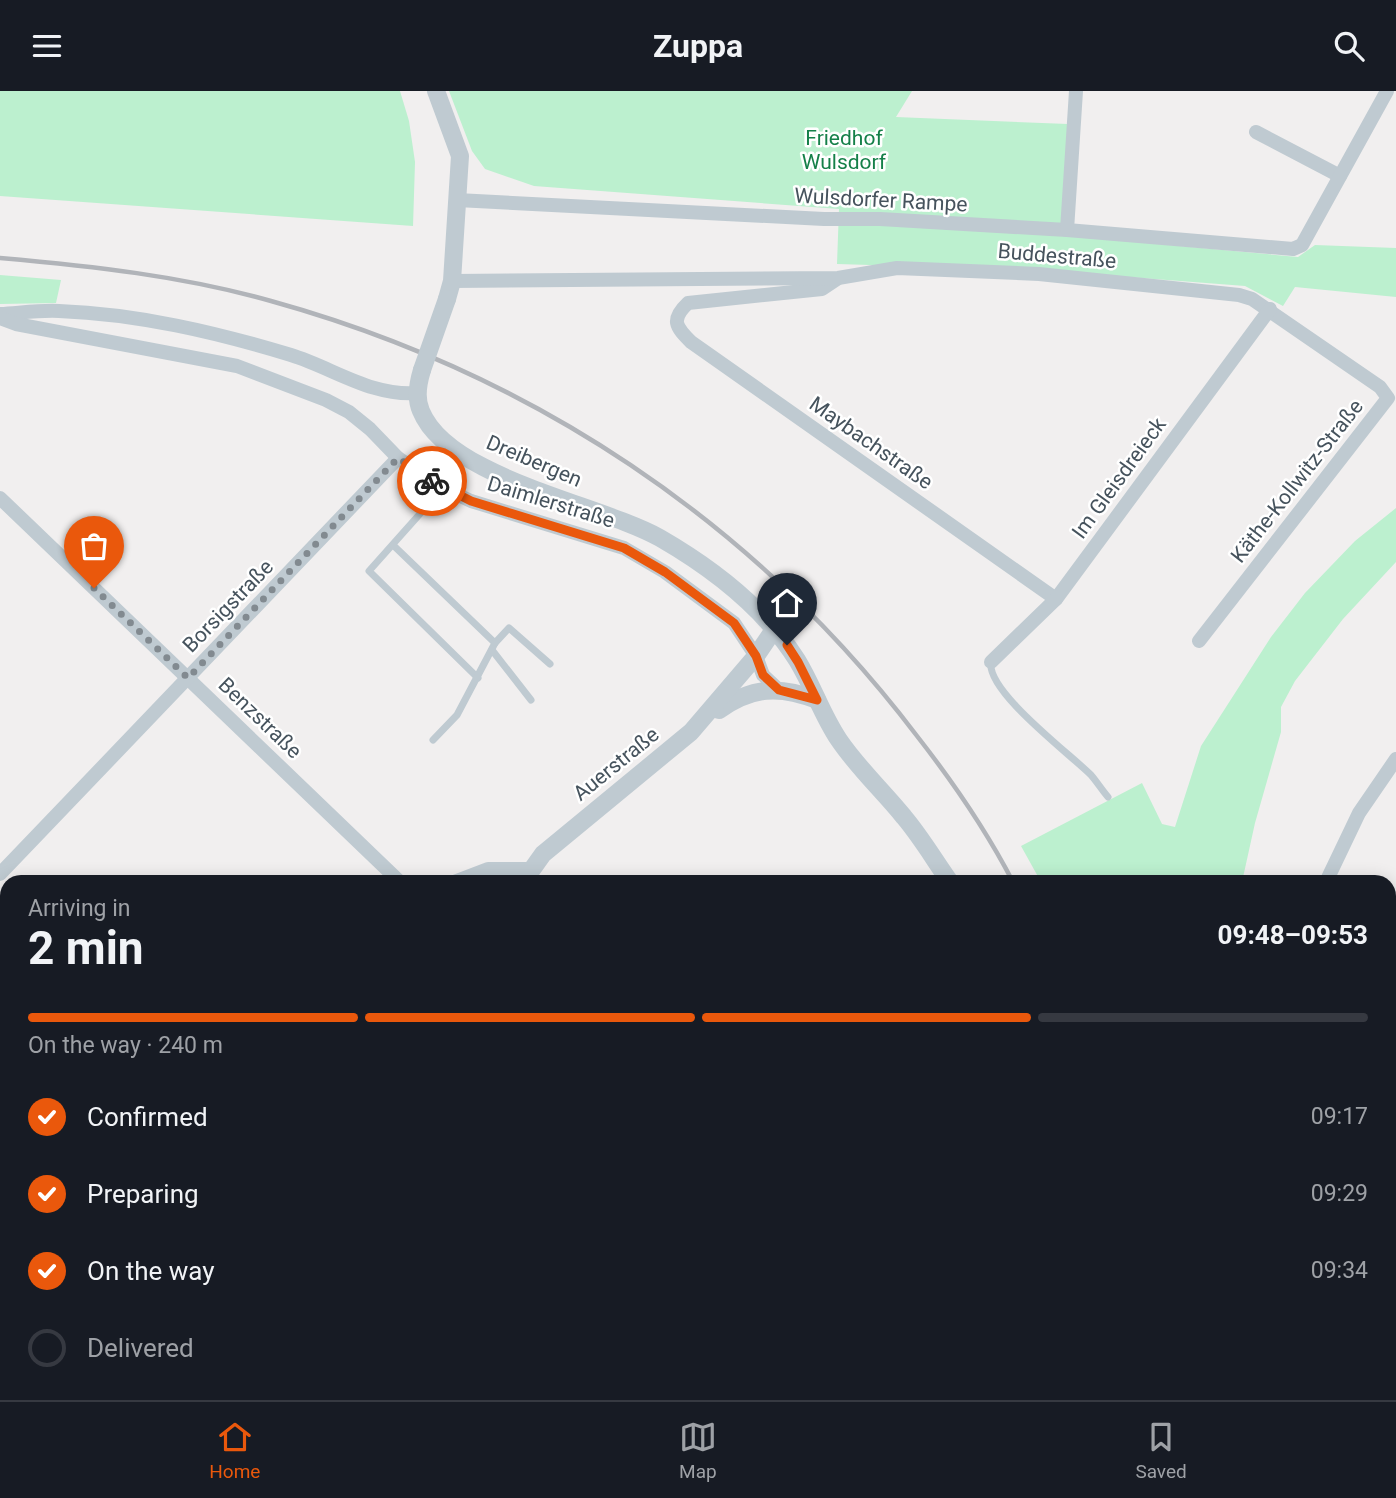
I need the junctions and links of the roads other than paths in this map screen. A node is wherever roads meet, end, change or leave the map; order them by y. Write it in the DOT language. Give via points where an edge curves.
graph roads {
  1 [pos="436,91"];
  2 [pos="1076,91"];
  3 [pos="1387,91"];
  4 [pos="1256,132"];
  5 [pos="1340,176"];
  6 [pos="457,200"];
  7 [pos="1067,230"];
  8 [pos="838,278"];
  9 [pos="452,281"];
  10 [pos="1269,309"];
  11 [pos="678,312"];
  12 [pos="0,316"];
  13 [pos="418,393"];
  14 [pos="398,458"];
  15 [pos="443,488"];
  16 [pos="0,498"];
  17 [pos="393,545"];
  18 [pos="1056,599"];
  19 [pos="775,628"];
  20 [pos="1199,641"];
  21 [pos="493,647"];
  22 [pos="756,656"];
  23 [pos="991,662"];
  24 [pos="550,664"];
  25 [pos="188,678"];
  26 [pos="478,678"];
  27 [pos="779,690"];
  28 [pos="531,700"];
  29 [pos="817,700"];
  30 [pos="691,732"];
  31 [pos="433,740"];
  32 [pos="1396,759"];
  33 [pos="1108,797"];
  34 [pos="0,874"];
  35 [pos="393,875"];
  36 [pos="472,875"];
  37 [pos="521,875"];
  38 [pos="527,875"];
  39 [pos="945,875"];
  40 [pos="1329,875"];
  1 -- 6 [label="street, Dreibergen" via="460,156"];
  2 -- 7 [label="street"];
  3 -- 5 [label="street"];
  4 -- 5 [label="street"];
  5 -- 7 [label="street, Wulsdorfer Rampe" via="1302,245 1293,249"];
  6 -- 7 [label="street, Wulsdorfer Rampe"];
  6 -- 9 [label="street, Dreibergen"];
  8 -- 9 [label="street, Buddestraße"];
  8 -- 10 [label="street, Buddestraße" via="897,268 1039,274 1239,295"];
  8 -- 11 [label="street, Buddestraße" via="822,289 688,303"];
  9 -- 13 [label="street, Dreibergen, bridge"];
  10 -- 18 [label="street, Im Gleisdreieck"];
  10 -- 20 [label="street, Käthe-Kollwitz-Straße" via="1380,387 1388,398"];
  11 -- 18 [label="street, Maybachstraße" via="679,330 691,342"];
  12 -- 13 [label="street, Daimlerstraße" via="58,311 182,325 294,356 380,390"];
  12 -- 14 [label="street, Daimlerstraße" via="16,324 237,366 349,412"];
  13 -- 19 [label="street, Dreibergen" via="428,424 460,455 506,478 658,537 719,577"];
  14 -- 15 [label="street, Daimlerstraße"];
  14 -- 25 [label="street, Borsigstraße"];
  15 -- 17 [label="lane"];
  15 -- 22 [label="street, Daimlerstraße" via="471,501 624,548 734,623"];
  16 -- 25 [label="street, Benzstraße"];
  17 -- 21 [label="lane"];
  17 -- 26 [label="lane" via="369,571"];
  18 -- 23 [label="street, Im Gleisdreieck"];
  19 -- 22 [label="street, Auerstraße"];
  19 -- 29 [label="street"];
  21 -- 24 [label="lane" via="509,628"];
  21 -- 26 [label="lane"];
  21 -- 28 [label="lane"];
  22 -- 27 [label="street, Daimlerstraße" via="763,675"];
  22 -- 30 [label="street, Auerstraße"];
  23 -- 33 [label="lane" via="997,684"];
  25 -- 34 [label="street, Borsigstraße"];
  25 -- 35 [label="street, Benzstraße"];
  26 -- 31 [label="lane" via="457,715"];
  27 -- 29 [label="street"];
  27 -- 30 [label="street" via="753,691 734,699"];
  29 -- 39 [label="street" via="839,739 906,819"];
  30 -- 38 [label="street, Auerstraße" via="559,840"];
  32 -- 40 [label="street" via="1359,813"];
  36 -- 37 [label="street, Auerstraße" via="488,869"];
}
